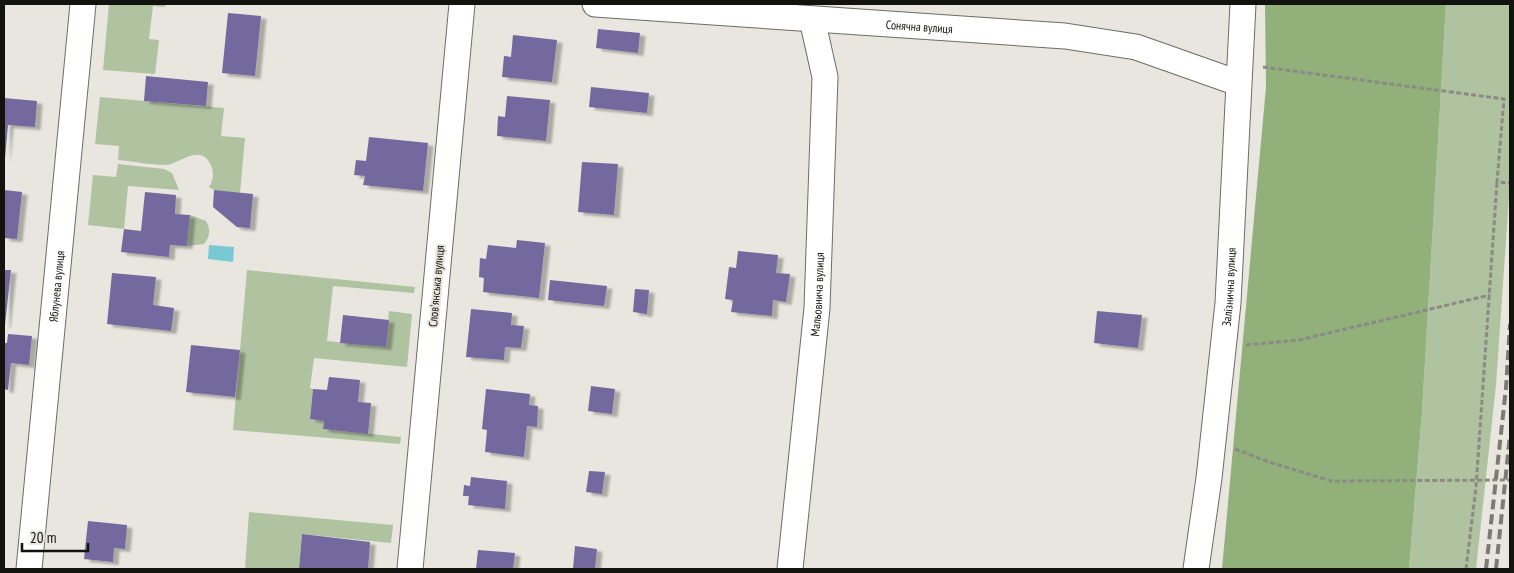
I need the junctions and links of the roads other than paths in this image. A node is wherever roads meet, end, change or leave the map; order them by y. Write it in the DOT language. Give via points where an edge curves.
graph roads {
  1 [pos="83,4"];
  2 [pos="462,4"];
  3 [pos="595,4"];
  4 [pos="1243,4"];
  5 [pos="812,19"];
  6 [pos="1238,74"];
  7 [pos="29,569"];
  8 [pos="410,569"];
  9 [pos="790,569"];
  10 [pos="1196,569"];
  1 -- 7 [label="street, Яблунева вулиця"];
  2 -- 8 [label="street, Словʼянська вулиця"];
  3 -- 5 [label="street, Сонячна вулиця"];
  4 -- 6 [label="street, Залізнична вулиця"];
  5 -- 6 [label="street, Сонячна вулиця" via="1083,39 1136,47"];
  5 -- 9 [label="street, Мальовнича вулиця" via="825,77 817,308"];
  6 -- 10 [label="street, Залізнична вулиця" via="1228,303"];
}
